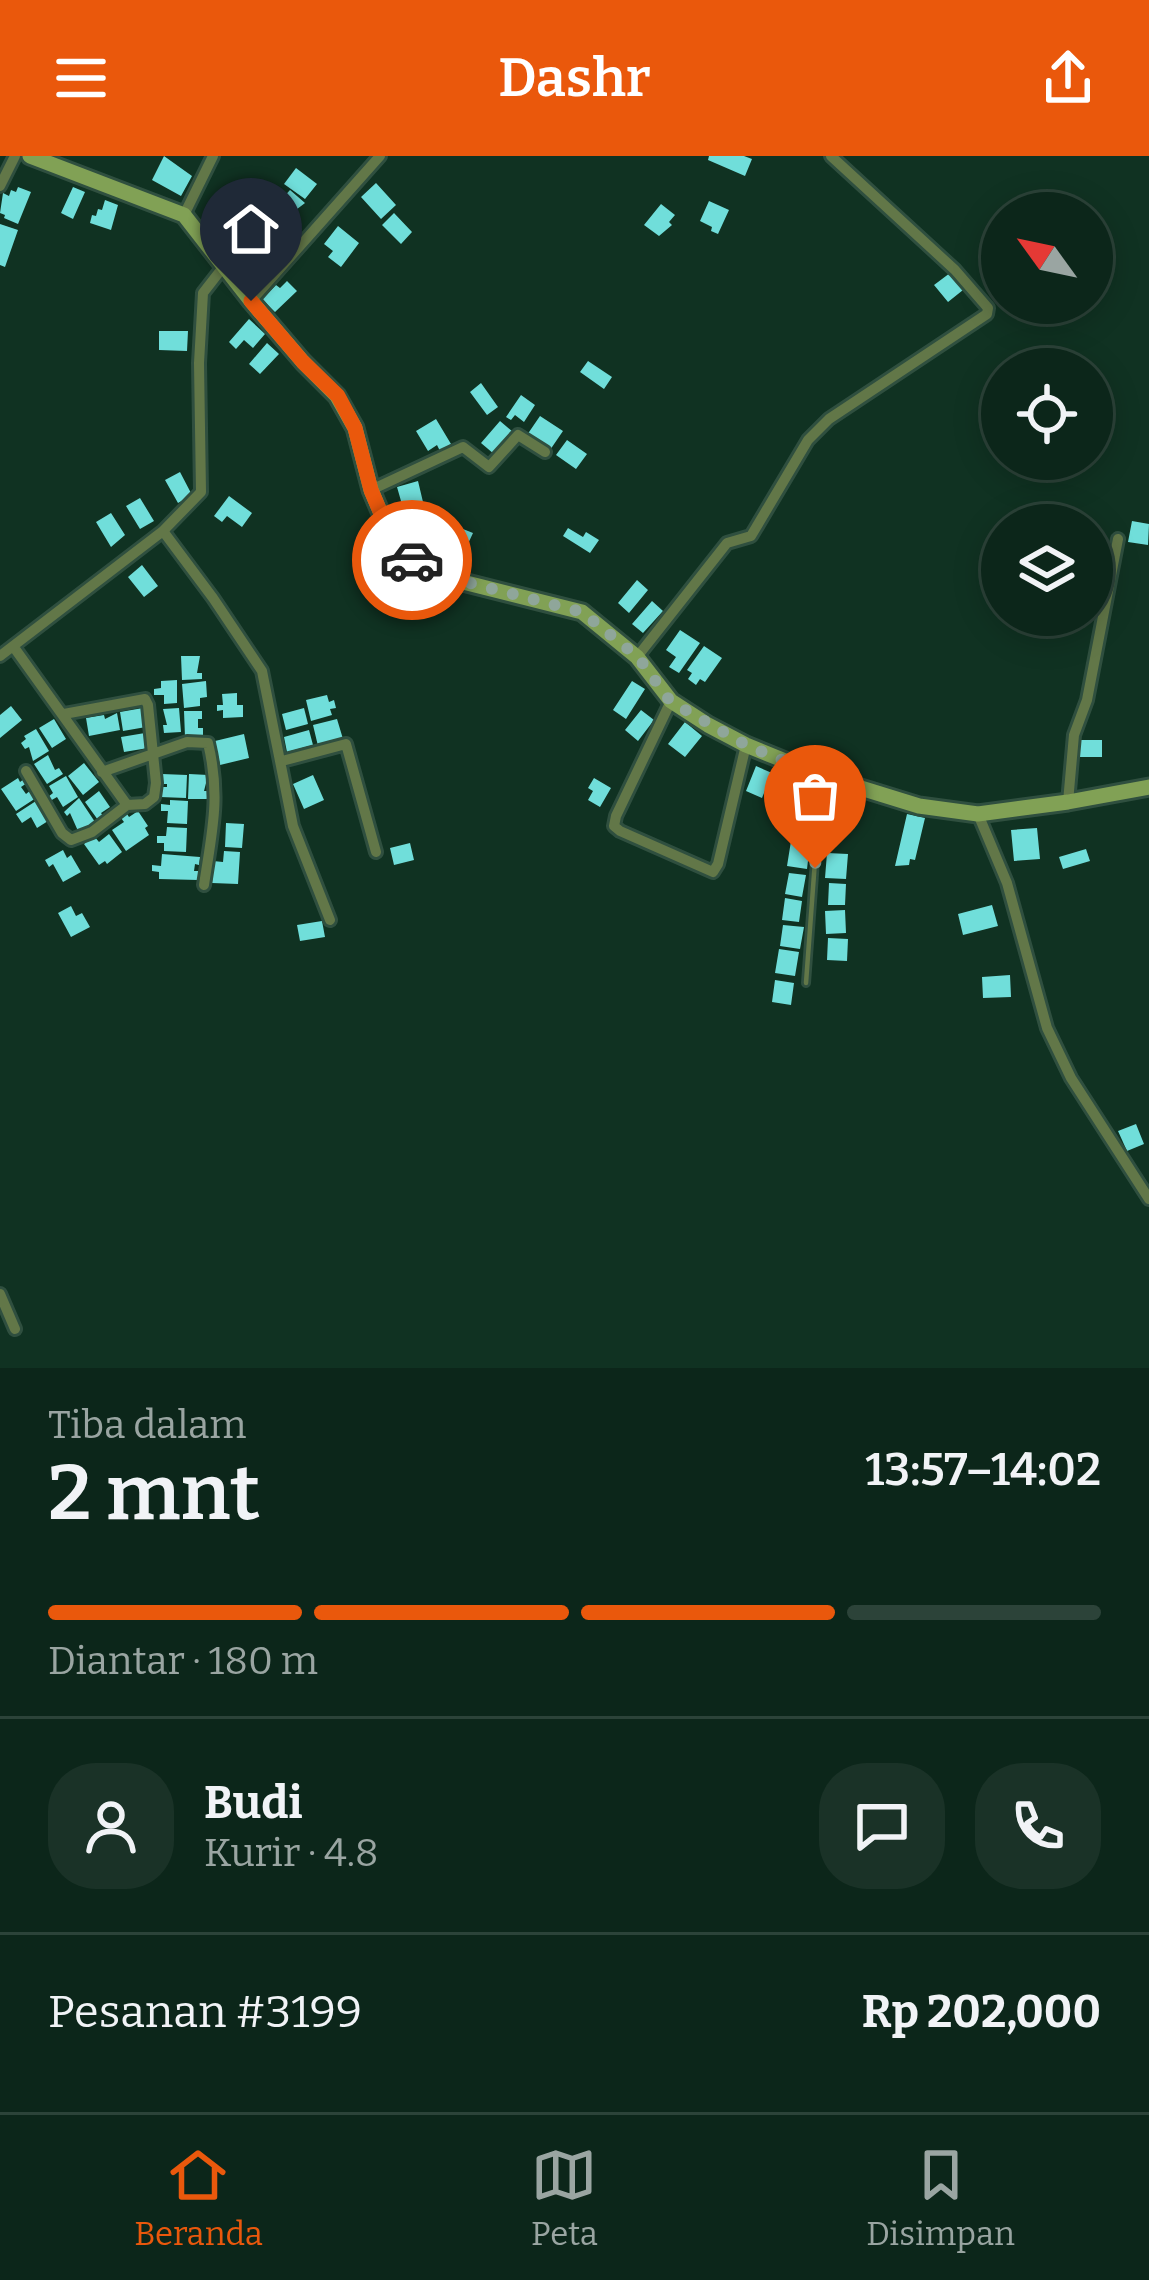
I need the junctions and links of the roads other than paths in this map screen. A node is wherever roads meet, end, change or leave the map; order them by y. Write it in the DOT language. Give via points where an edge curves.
graph roads {
  1 [pos="15,156"];
  2 [pos="30,156"];
  3 [pos="214,156"];
  4 [pos="380,156"];
  5 [pos="831,156"];
  6 [pos="0,186"];
  7 [pos="184,215"];
  8 [pos="224,266"];
  9 [pos="251,301"];
  10 [pos="545,452"];
  11 [pos="371,490"];
  12 [pos="163,531"];
  13 [pos="1118,539"];
  14 [pos="13,646"];
  15 [pos="0,656"];
  16 [pos="638,657"];
  17 [pos="670,701"];
  18 [pos="64,714"];
  19 [pos="746,745"];
  20 [pos="154,756"];
  21 [pos="282,761"];
  22 [pos="26,771"];
  23 [pos="102,772"];
  24 [pos="821,776"];
  25 [pos="1149,787"];
  26 [pos="1068,802"];
  27 [pos="127,805"];
  28 [pos="978,814"];
  29 [pos="376,852"];
  30 [pos="204,885"];
  31 [pos="330,920"];
  32 [pos="806,983"];
  33 [pos="1149,1199"];
  34 [pos="0,1294"];
  35 [pos="15,1329"];
  1 -- 6 [label="street"];
  2 -- 7 [label="street"];
  3 -- 7 [label="street"];
  4 -- 9 [label="street"];
  5 -- 16 [label="street" via="955,270 987,314 829,419 751,536 727,542"];
  7 -- 8 [label="street"];
  8 -- 9 [label="street"];
  8 -- 12 [label="street" via="203,293 201,492"];
  9 -- 11 [label="street" via="338,396"];
  10 -- 11 [label="street" via="518,435 489,467 463,447"];
  11 -- 16 [label="street" via="391,537 419,568 582,612"];
  12 -- 14 [label="street"];
  12 -- 21 [label="street" via="262,671"];
  13 -- 26 [label="street" via="1074,735"];
  14 -- 15 [label="street"];
  14 -- 18 [label="street"];
  16 -- 17 [label="street"];
  17 -- 19 [label="street"];
  17 -- 19 [label="street" via="616,816 620,831 713,872"];
  18 -- 20 [label="street" via="145,699"];
  18 -- 23 [label="street"];
  19 -- 24 [label="street"];
  20 -- 23 [label="street"];
  20 -- 27 [label="street" via="154,797"];
  20 -- 30 [label="street" via="208,742 216,804"];
  21 -- 29 [label="street" via="346,744"];
  21 -- 31 [label="street" via="293,826"];
  22 -- 27 [label="street" via="70,840"];
  23 -- 27 [label="street"];
  24 -- 28 [label="street" via="919,806"];
  24 -- 32 [label="lane"];
  25 -- 26 [label="street"];
  26 -- 28 [label="street"];
  28 -- 33 [label="street" via="1007,883 1047,1028"];
  34 -- 35 [label="street"];
}
